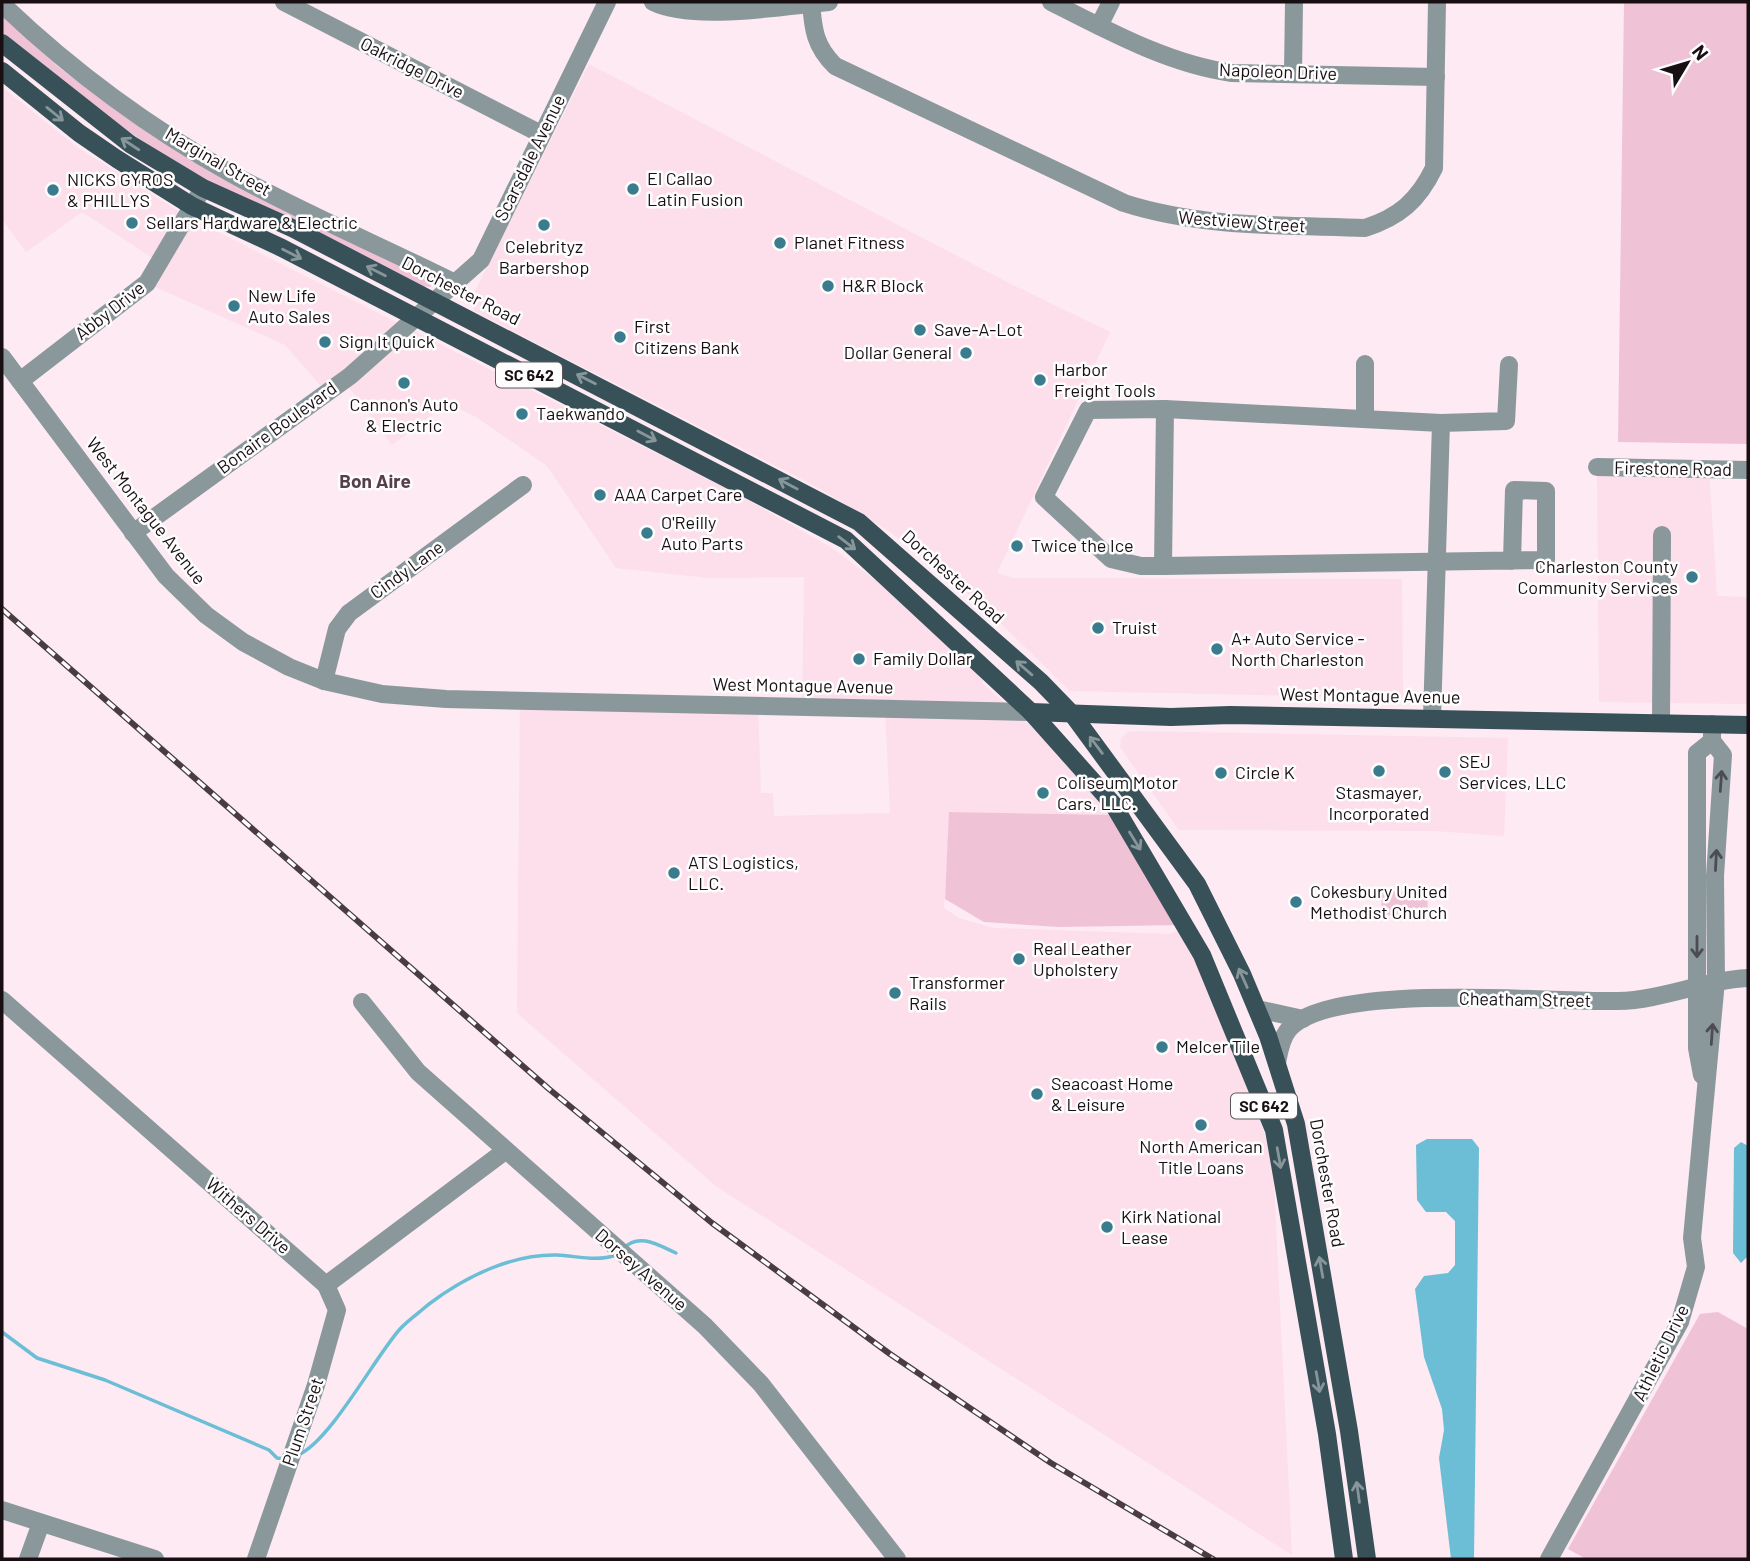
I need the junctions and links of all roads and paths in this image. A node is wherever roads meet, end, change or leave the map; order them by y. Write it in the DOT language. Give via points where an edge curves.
graph roads {
  1 [pos="284,2"];
  2 [pos="607,2"];
  3 [pos="653,2"];
  4 [pos="817,2"];
  5 [pos="1051,2"];
  6 [pos="1111,2"];
  7 [pos="1294,2"];
  8 [pos="1437,2"];
  9 [pos="2,4"];
  10 [pos="1099,26"];
  11 [pos="2,43"];
  12 [pos="2,71"];
  13 [pos="1293,74"];
  14 [pos="1436,77"];
  15 [pos="541,134"];
  16 [pos="203,188"];
  17 [pos="192,206"];
  18 [pos="457,284"];
  19 [pos="436,302"];
  20 [pos="418,318"];
  21 [pos="2,356"];
  22 [pos="1365,364"];
  23 [pos="1509,365"];
  24 [pos="20,381"];
  25 [pos="1165,409"];
  26 [pos="1365,419"];
  27 [pos="1441,423"];
  28 [pos="1597,467"];
  29 [pos="1748,470"];
  30 [pos="523,485"];
  31 [pos="133,533"];
  32 [pos="1661,535"];
  33 [pos="1512,561"];
  34 [pos="1436,563"];
  35 [pos="1163,566"];
  36 [pos="324,681"];
  37 [pos="1031,712"];
  38 [pos="1073,715"];
  39 [pos="1432,718"];
  40 [pos="1661,723"];
  41 [pos="1748,724"];
  42 [pos="1712,733"];
  43 [pos="1748,978"];
  44 [pos="1716,981"];
  45 [pos="1697,986"];
  46 [pos="2,1000"];
  47 [pos="362,1002"];
  48 [pos="1256,1009"];
  49 [pos="1303,1018"];
  50 [pos="1277,1063"];
  51 [pos="1704,1086"];
  52 [pos="505,1151"];
  53 [pos="326,1285"];
  54 [pos="2,1510"];
  55 [pos="41,1523"];
  56 [pos="28,1559"];
  57 [pos="155,1559"];
  58 [pos="256,1559"];
  59 [pos="897,1559"];
  60 [pos="1344,1559"];
  61 [pos="1367,1559"];
  62 [pos="1549,1559"];
  1 -- 15 [label="street, Oakridge Drive"];
  2 -- 15 [label="street, Scarsdale Avenue"];
  3 -- 4 [label="street" via="700,12"];
  4 -- 14 [label="street, Westview Street" via="814,37 835,66 1124,203 1165,216 1212,223 1365,228 1388,221 1424,190 1434,168"];
  5 -- 10 [label="street, Napoleon Drive"];
  6 -- 10 [label="street"];
  7 -- 13 [label="street"];
  8 -- 14 [label="street, Westview Street"];
  9 -- 18 [label="street, Marginal Street" via="50,50 124,107 233,174"];
  10 -- 13 [label="street, Napoleon Drive" via="1204,69"];
  16 -- 11 [label="main road, Dorchester Road / SC 642, one-way" via="96,120"];
  12 -- 17 [label="main road, SC 642, one-way" via="79,133"];
  13 -- 14 [label="street, Napoleon Drive"];
  15 -- 18 [label="street, Scarsdale Avenue" via="481,260"];
  16 -- 17 [label="street, Abby Drive"];
  19 -- 16 [label="main road, Dorchester Road / SC 642, one-way"];
  17 -- 20 [label="main road, SC 642, one-way"];
  17 -- 24 [label="street, Abby Drive" via="147,283"];
  18 -- 19 [label="street, Scarsdale Avenue"];
  19 -- 20 [label="street, Bonaire Boulevard"];
  38 -- 19 [label="main road, Dorchester Road / SC 642, one-way" via="859,522"];
  20 -- 31 [label="street, Bonaire Boulevard" via="350,376"];
  20 -- 37 [label="main road, SC 642, one-way" via="846,540"];
  21 -- 24 [label="street, West Montague Avenue"];
  22 -- 26 [label="street"];
  23 -- 27 [label="street" via="1506,421"];
  24 -- 31 [label="street, West Montague Avenue"];
  25 -- 26 [label="street"];
  25 -- 35 [label="street"];
  25 -- 35 [label="street" via="1088,410 1044,496 1111,559"];
  26 -- 27 [label="street"];
  27 -- 34 [label="street"];
  28 -- 29 [label="street, Firestone Road"];
  30 -- 36 [label="street, Cindy Lane" via="349,613 337,629"];
  31 -- 36 [label="street, West Montague Avenue" via="177,589 206,615 243,642"];
  32 -- 40 [label="street"];
  33 -- 34 [label="street"];
  34 -- 35 [label="street"];
  34 -- 39 [label="street"];
  36 -- 37 [label="street, West Montague Avenue" via="382,694 446,699"];
  37 -- 38 [label="main road, West Montague Avenue"];
  37 -- 60 [label="main road, SC 642, one-way" via="1113,804 1187,926 1215,980 1274,1130"];
  38 -- 39 [label="main road, West Montague Avenue"];
  48 -- 38 [label="main road, Dorchester Road / SC 642, one-way" via="1197,884"];
  39 -- 40 [label="main road, West Montague Avenue"];
  40 -- 42 [label="main road, West Montague Avenue"];
  41 -- 42 [label="main road, West Montague Avenue"];
  44 -- 42 [label="street, Athletic Drive, one-way" via="1715,876 1723,755"];
  42 -- 45 [label="street, Athletic Drive, one-way" via="1697,753"];
  43 -- 44 [label="street, Cheatham Street"];
  44 -- 45 [label="street, Cheatham Street"];
  51 -- 44 [label="street, Athletic Drive, one-way"];
  45 -- 49 [label="street, Cheatham Street" via="1619,1001 1380,1000"];
  45 -- 51 [label="street, Athletic Drive" via="1697,1048"];
  46 -- 53 [label="street, Withers Drive"];
  47 -- 52 [label="street, Dorsey Avenue" via="418,1072"];
  48 -- 49 [label="street, Cheatham Street"];
  48 -- 50 [label="main road, Dorchester Road / SC 642"];
  49 -- 50 [label="street" via="1289,1030"];
  61 -- 50 [label="main road, Dorchester Road / SC 642, one-way" via="1296,1124"];
  51 -- 62 [label="street, Athletic Drive" via="1692,1238 1694,1280 1657,1368"];
  52 -- 53 [label="street"];
  52 -- 59 [label="street, Dorsey Avenue" via="705,1326 761,1384"];
  53 -- 58 [label="street, Plum Street" via="337,1310"];
  54 -- 55 [label="street"];
  55 -- 56 [label="street"];
  55 -- 57 [label="street"];
}
